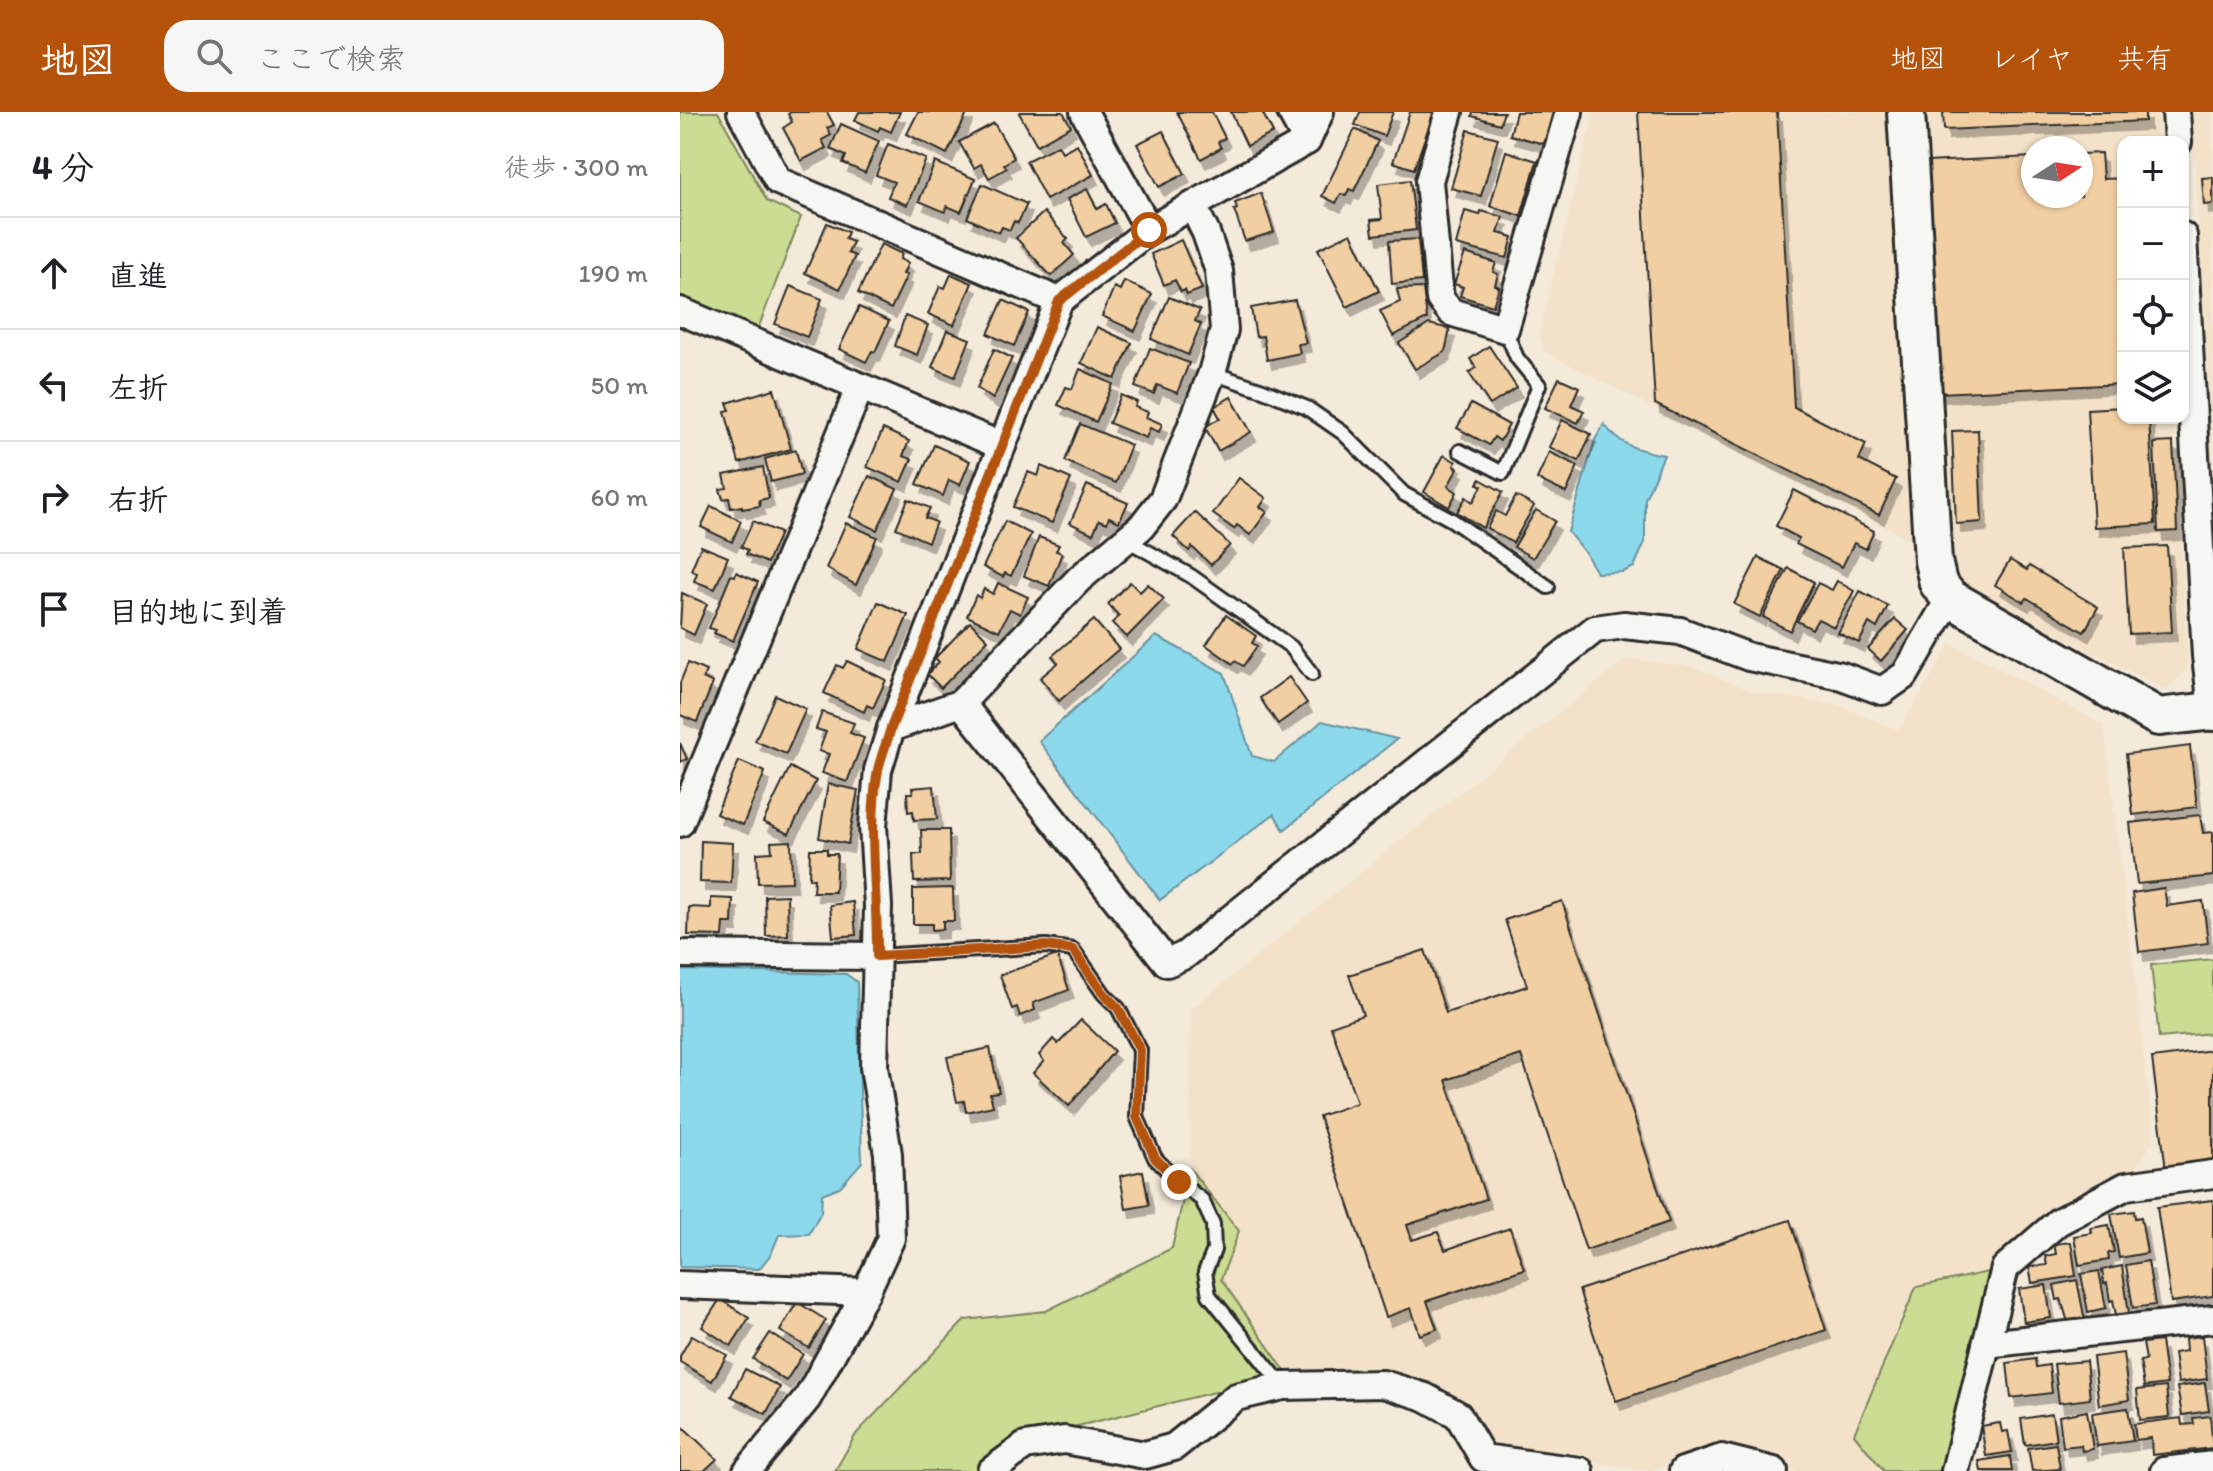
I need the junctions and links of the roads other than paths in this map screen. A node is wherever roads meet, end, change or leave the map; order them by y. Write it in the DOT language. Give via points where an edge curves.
graph roads {
  1 [pos="741,112"];
  2 [pos="1084,112"];
  3 [pos="1291,112"];
  4 [pos="1320,112"];
  5 [pos="1449,112"];
  6 [pos="1569,112"];
  7 [pos="1906,112"];
  8 [pos="2176,112"];
  9 [pos="2178,136"];
  10 [pos="1307,141"];
  11 [pos="1193,206"];
  12 [pos="1149,230"];
  13 [pos="2185,280"];
  14 [pos="1059,301"];
  15 [pos="680,311"];
  16 [pos="1505,329"];
  17 [pos="1212,373"];
  18 [pos="860,387"];
  19 [pos="1002,446"];
  20 [pos="1460,451"];
  21 [pos="1127,540"];
  22 [pos="1548,587"];
  23 [pos="1950,598"];
  24 [pos="1312,674"];
  25 [pos="961,703"];
  26 [pos="2213,713"];
  27 [pos="891,728"];
  28 [pos="683,808"];
  29 [pos="680,954"];
  30 [pos="877,956"];
  31 [pos="2213,1174"];
  32 [pos="680,1285"];
  33 [pos="866,1292"];
  34 [pos="2213,1319"];
  35 [pos="1986,1344"];
  36 [pos="1283,1386"];
  37 [pos="1484,1465"];
  38 [pos="2213,1465"];
  39 [pos="747,1471"];
  40 [pos="991,1471"];
  41 [pos="1580,1471"];
  42 [pos="1683,1471"];
  43 [pos="1774,1471"];
  44 [pos="1955,1471"];
  45 [pos="2164,1471"];
  1 -- 14 [label="street" via="778,181"];
  2 -- 12 [label="street"];
  3 -- 10 [label="street"];
  4 -- 10 [label="street"];
  5 -- 16 [label="street" via="1429,181 1440,299 1451,312"];
  6 -- 16 [label="street"];
  7 -- 23 [label="street" via="1933,561 1938,583"];
  8 -- 9 [label="street"];
  10 -- 11 [label="street"];
  11 -- 12 [label="street"];
  11 -- 17 [label="street" via="1219,271 1224,330"];
  12 -- 14 [label="street"];
  13 -- 26 [label="street"];
  14 -- 19 [label="street"];
  15 -- 18 [label="street"];
  16 -- 20 [label="lane" via="1517,358 1539,385 1503,473"];
  17 -- 21 [label="street" via="1163,499"];
  17 -- 22 [label="lane" via="1307,408 1343,433 1404,494 1452,520"];
  18 -- 19 [label="street"];
  18 -- 28 [label="street"];
  19 -- 27 [label="street"];
  21 -- 24 [label="lane" via="1191,576 1291,647"];
  21 -- 25 [label="street" via="1079,579"];
  23 -- 25 [label="street" via="1905,675 1882,691 1842,676 1749,657 1680,631 1624,625 1595,629 1185,955 1167,963"];
  23 -- 26 [label="street" via="2158,717"];
  25 -- 27 [label="street"];
  27 -- 30 [label="street" via="878,770 873,826"];
  29 -- 30 [label="street"];
  30 -- 33 [label="street" via="874,1067 888,1154 891,1238"];
  30 -- 36 [label="lane" via="1046,946 1073,950 1118,1008 1140,1050 1137,1117 1155,1158 1202,1200 1213,1224 1214,1250 1205,1272 1209,1295"];
  31 -- 35 [label="street" via="2126,1186 2058,1222 2005,1268"];
  32 -- 33 [label="street"];
  33 -- 39 [label="street" via="807,1399"];
  34 -- 35 [label="street"];
  35 -- 44 [label="street"];
  36 -- 37 [label="street" via="1383,1384 1425,1397 1458,1415"];
  36 -- 40 [label="street" via="1236,1397 1174,1447 1145,1455 1064,1440 1025,1446"];
  37 -- 41 [label="street"];
  38 -- 45 [label="street"];
  42 -- 43 [label="street" via="1722,1458"];
}
